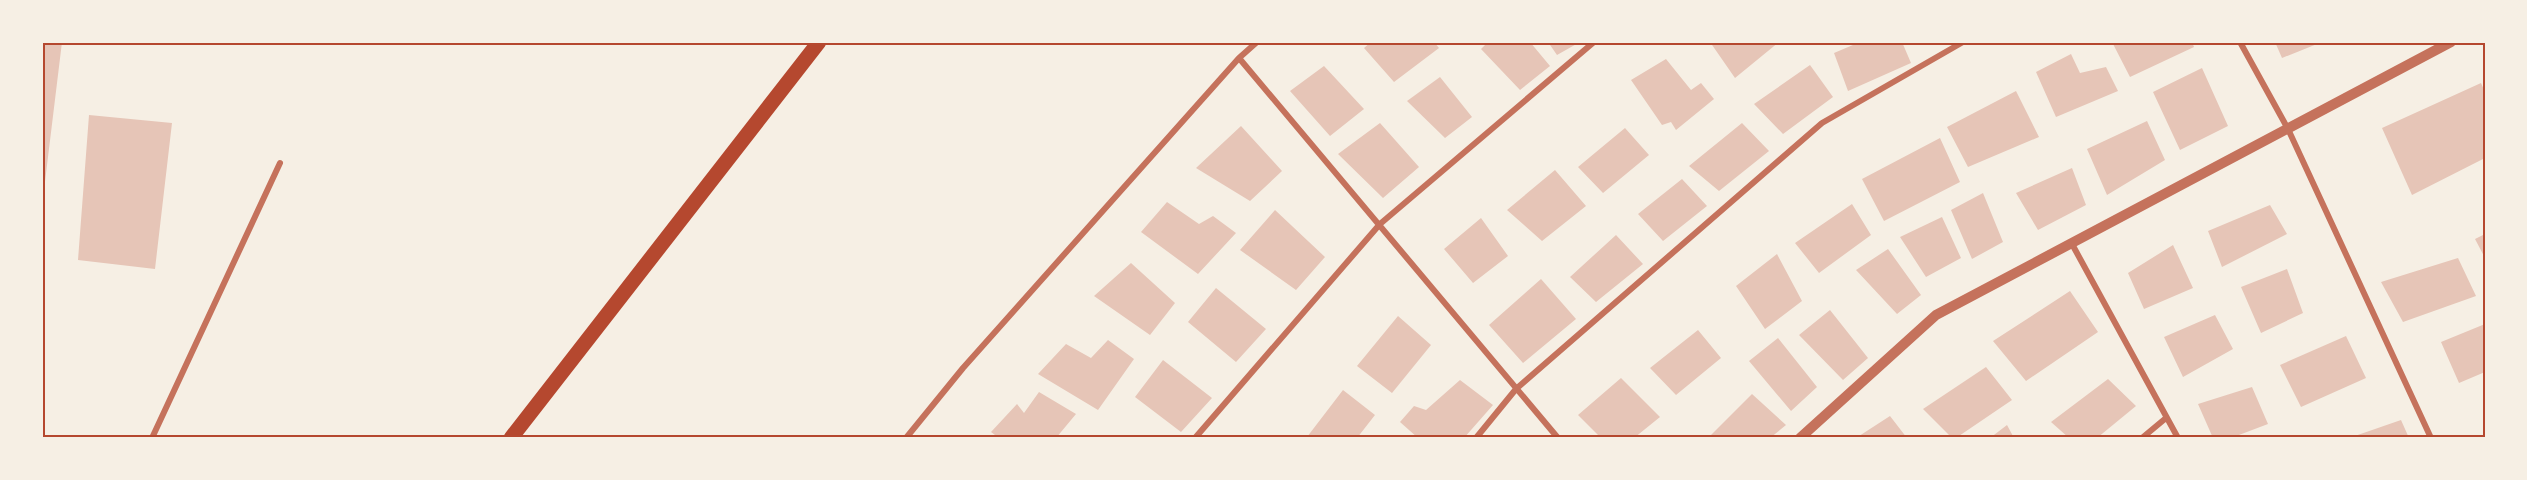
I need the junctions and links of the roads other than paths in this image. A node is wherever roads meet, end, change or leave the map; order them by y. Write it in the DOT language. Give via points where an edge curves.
graph roads {
  1 [pos="819,42"];
  2 [pos="1257,42"];
  3 [pos="1594,42"];
  4 [pos="1963,42"];
  5 [pos="2240,42"];
  6 [pos="2451,42"];
  7 [pos="1239,58"];
  8 [pos="2288,129"];
  9 [pos="280,163"];
  10 [pos="1380,224"];
  11 [pos="2073,244"];
  12 [pos="1516,389"];
  13 [pos="2166,418"];
  14 [pos="152,438"];
  15 [pos="511,438"];
  16 [pos="906,438"];
  17 [pos="1195,438"];
  18 [pos="1476,438"];
  19 [pos="1558,438"];
  20 [pos="1800,438"];
  21 [pos="2142,438"];
  22 [pos="2178,438"];
  23 [pos="2431,438"];
  1 -- 15 [label="main road"];
  2 -- 7 [label="street"];
  3 -- 10 [label="street"];
  4 -- 12 [label="street" via="1822,123"];
  5 -- 8 [label="street"];
  6 -- 8 [label="street"];
  7 -- 10 [label="street"];
  7 -- 16 [label="street" via="963,368"];
  8 -- 11 [label="street"];
  8 -- 23 [label="street"];
  9 -- 14 [label="street"];
  10 -- 12 [label="street"];
  10 -- 17 [label="street"];
  11 -- 13 [label="street"];
  11 -- 20 [label="street" via="1936,315"];
  12 -- 18 [label="street"];
  12 -- 19 [label="street"];
  13 -- 21 [label="street"];
  13 -- 22 [label="street"];
}
